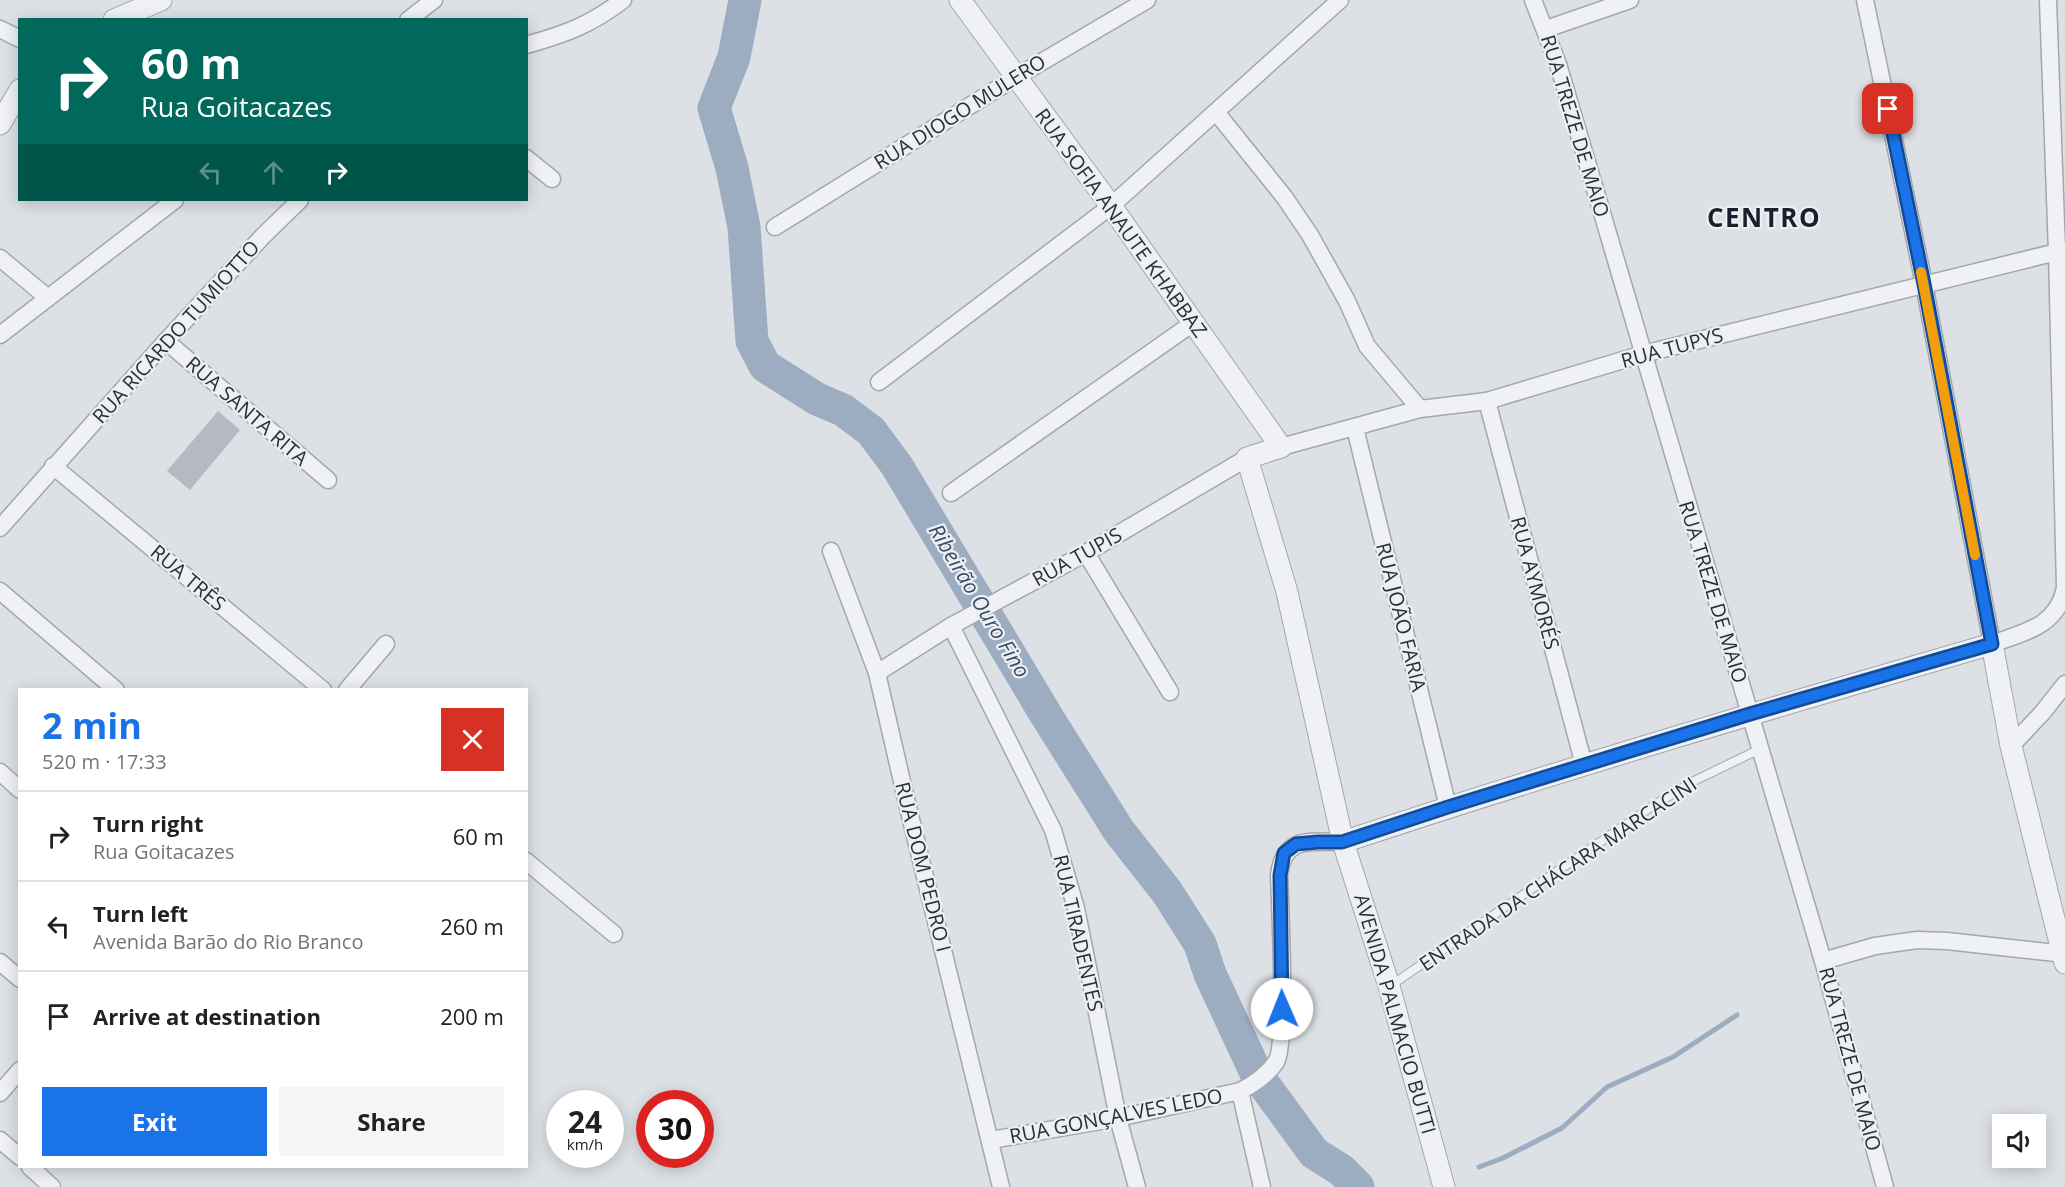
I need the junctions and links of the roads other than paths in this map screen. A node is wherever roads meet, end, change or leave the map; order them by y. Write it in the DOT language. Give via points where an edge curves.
graph roads {
  1 [pos="161,0"];
  2 [pos="434,0"];
  3 [pos="623,0"];
  4 [pos="960,0"];
  5 [pos="1147,0"];
  6 [pos="1340,0"];
  7 [pos="1533,0"];
  8 [pos="1630,0"];
  9 [pos="1865,0"];
  10 [pos="2048,0"];
  11 [pos="119,18"];
  12 [pos="411,18"];
  13 [pos="0,29"];
  14 [pos="1546,30"];
  15 [pos="18,38"];
  16 [pos="528,44"];
  17 [pos="1016,76"];
  18 [pos="18,93"];
  19 [pos="1216,112"];
  20 [pos="0,124"];
  21 [pos="528,160"];
  22 [pos="552,179"];
  23 [pos="174,201"];
  24 [pos="299,201"];
  25 [pos="1111,206"];
  26 [pos="775,227"];
  27 [pos="2061,251"];
  28 [pos="0,258"];
  29 [pos="1924,284"];
  30 [pos="48,298"];
  31 [pos="1193,323"];
  32 [pos="0,335"];
  33 [pos="166,341"];
  34 [pos="1643,354"];
  35 [pos="879,382"];
  36 [pos="1487,401"];
  37 [pos="1420,409"];
  38 [pos="1355,428"];
  39 [pos="1281,447"];
  40 [pos="1247,458"];
  41 [pos="54,466"];
  42 [pos="328,480"];
  43 [pos="951,493"];
  44 [pos="0,528"];
  45 [pos="831,551"];
  46 [pos="1086,554"];
  47 [pos="2065,574"];
  48 [pos="0,591"];
  49 [pos="951,626"];
  50 [pos="386,644"];
  51 [pos="1992,644"];
  52 [pos="877,673"];
  53 [pos="2065,684"];
  54 [pos="114,688"];
  55 [pos="321,688"];
  56 [pos="349,688"];
  57 [pos="1170,692"];
  58 [pos="1750,714"];
  59 [pos="2011,746"];
  60 [pos="1760,749"];
  61 [pos="1584,765"];
  62 [pos="0,772"];
  63 [pos="18,788"];
  64 [pos="1448,807"];
  65 [pos="1342,842"];
  66 [pos="528,863"];
  67 [pos="614,934"];
  68 [pos="2064,957"];
  69 [pos="1823,961"];
  70 [pos="0,962"];
  71 [pos="18,977"];
  72 [pos="1389,986"];
  73 [pos="18,1072"];
  74 [pos="1247,1087"];
  75 [pos="0,1093"];
  76 [pos="1118,1118"];
  77 [pos="0,1140"];
  78 [pos="991,1140"];
  79 [pos="18,1156"];
  80 [pos="31,1168"];
  81 [pos="52,1187"];
  82 [pos="1001,1187"];
  83 [pos="1137,1187"];
  84 [pos="1262,1187"];
  85 [pos="1444,1187"];
  86 [pos="1885,1187"];
  1 -- 11 [label="street"];
  2 -- 12 [label="street"];
  3 -- 16 [label="street" via="567,34"];
  4 -- 17 [label="street, RUA SOFIA ANAUTE KHABBAZ"];
  5 -- 17 [label="street, RUA DIOGO MULERO"];
  6 -- 19 [label="street"];
  7 -- 14 [label="street, RUA TREZE DE MAIO"];
  8 -- 14 [label="street"];
  9 -- 29 [label="street"];
  10 -- 27 [label="street"];
  13 -- 15 [label="street"];
  14 -- 34 [label="street, RUA TREZE DE MAIO"];
  17 -- 25 [label="street, RUA SOFIA ANAUTE KHABBAZ"];
  17 -- 26 [label="street, RUA DIOGO MULERO"];
  18 -- 20 [label="street"];
  19 -- 25 [label="street"];
  19 -- 37 [label="street" via="1285,198 1310,235 1367,346"];
  21 -- 22 [label="street"];
  23 -- 30 [label="street"];
  24 -- 33 [label="street, RUA RICARDO TUMIOTTO"];
  25 -- 31 [label="street, RUA SOFIA ANAUTE KHABBAZ"];
  25 -- 35 [label="street"];
  27 -- 29 [label="street, RUA TUPYS"];
  27 -- 47 [label="street"];
  28 -- 30 [label="street"];
  29 -- 34 [label="street, RUA TUPYS"];
  29 -- 51 [label="street"];
  30 -- 32 [label="street"];
  31 -- 39 [label="street, RUA SOFIA ANAUTE KHABBAZ"];
  31 -- 43 [label="street"];
  33 -- 41 [label="street, RUA RICARDO TUMIOTTO"];
  33 -- 42 [label="street, RUA SANTA RITA"];
  34 -- 36 [label="street, RUA TUPYS"];
  34 -- 58 [label="street, RUA TREZE DE MAIO"];
  36 -- 37 [label="street, RUA TUPYS"];
  36 -- 61 [label="street, RUA AYMORÉS"];
  37 -- 38 [label="street, RUA TUPYS"];
  38 -- 39 [label="street, RUA TUPYS"];
  38 -- 64 [label="street, RUA JOÃO FARIA"];
  39 -- 40 [label="street, RUA TUPIS"];
  40 -- 46 [label="street, RUA TUPIS"];
  40 -- 65 [label="street, AVENIDA PALMACIO BUTTI" via="1287,592"];
  41 -- 44 [label="street, RUA RICARDO TUMIOTTO"];
  41 -- 55 [label="street, RUA TRÊS"];
  45 -- 52 [label="street, RUA DOM PEDRO I"];
  46 -- 49 [label="street, RUA TUPIS"];
  46 -- 57 [label="street"];
  47 -- 51 [label="street" via="2062,599 2051,617 2042,625"];
  48 -- 54 [label="street"];
  49 -- 52 [label="street, RUA TUPIS"];
  49 -- 76 [label="street, RUA TIRADENTES" via="1053,830 1076,908"];
  50 -- 56 [label="street"];
  51 -- 58 [label="street"];
  51 -- 59 [label="street"];
  52 -- 78 [label="street, RUA DOM PEDRO I"];
  53 -- 59 [label="street"];
  58 -- 60 [label="street, RUA TREZE DE MAIO"];
  58 -- 61 [label="street"];
  59 -- 68 [label="street"];
  60 -- 69 [label="street, RUA TREZE DE MAIO"];
  60 -- 72 [label="lane, ENTRADA DA CHÁCARA MARCACINI" via="1654,805"];
  61 -- 64 [label="street"];
  62 -- 63 [label="street"];
  64 -- 65 [label="street"];
  65 -- 72 [label="street, AVENIDA PALMACIO BUTTI"];
  65 -- 74 [label="street" via="1296,844 1284,853 1277,1061"];
  66 -- 67 [label="street"];
  68 -- 69 [label="street" via="1917,940 1875,946"];
  69 -- 86 [label="street, RUA TREZE DE MAIO"];
  70 -- 71 [label="street"];
  72 -- 85 [label="street, AVENIDA PALMACIO BUTTI"];
  73 -- 75 [label="street"];
  74 -- 76 [label="street, RUA GONÇALVES LEDO"];
  74 -- 84 [label="street"];
  76 -- 78 [label="street, RUA GONÇALVES LEDO"];
  76 -- 83 [label="street, RUA TIRADENTES"];
  77 -- 79 [label="street"];
  78 -- 82 [label="street, RUA DOM PEDRO I"];
  80 -- 81 [label="street"];
}
